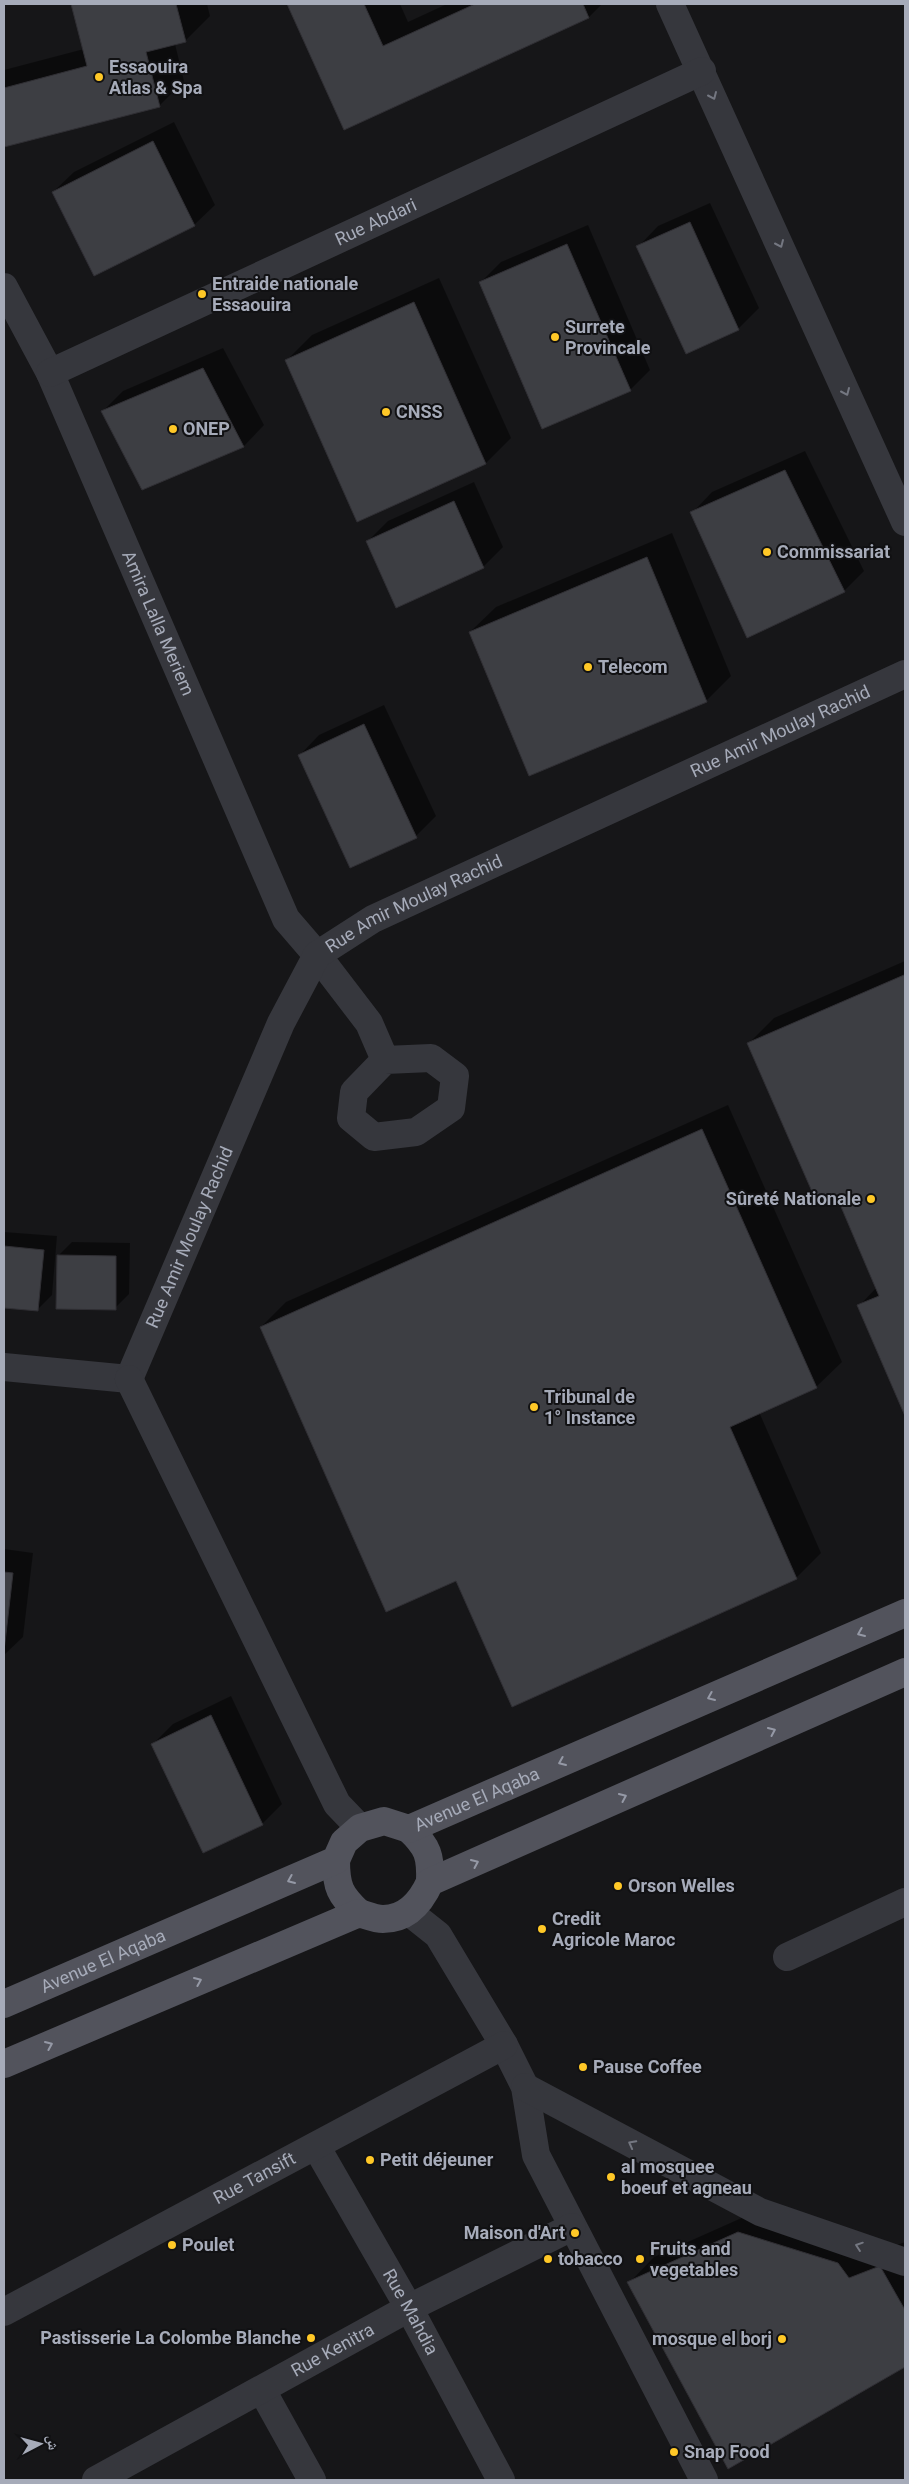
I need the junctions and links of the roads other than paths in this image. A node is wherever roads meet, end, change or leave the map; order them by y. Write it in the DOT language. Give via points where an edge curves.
graph roads {
  1 [pos="670,4"];
  2 [pos="702,71"];
  3 [pos="4,287"];
  4 [pos="50,373"];
  5 [pos="905,522"];
  6 [pos="905,674"];
  7 [pos="316,955"];
  8 [pos="385,1060"];
  9 [pos="4,1367"];
  10 [pos="129,1379"];
  11 [pos="905,1613"];
  12 [pos="905,1672"];
  13 [pos="360,1828"];
  14 [pos="409,1828"];
  15 [pos="336,1860"];
  16 [pos="430,1882"];
  17 [pos="905,1902"];
  18 [pos="409,1912"];
  19 [pos="360,1913"];
  20 [pos="788,1957"];
  21 [pos="4,2004"];
  22 [pos="504,2045"];
  23 [pos="4,2064"];
  24 [pos="524,2087"];
  25 [pos="316,2146"];
  26 [pos="572,2227"];
  27 [pos="905,2262"];
  28 [pos="409,2308"];
  29 [pos="4,2312"];
  30 [pos="262,2390"];
  31 [pos="96,2480"];
  32 [pos="312,2480"];
  33 [pos="501,2480"];
  34 [pos="704,2480"];
  1 -- 2 [label="street"];
  2 -- 4 [label="street, Rue Abdari"];
  2 -- 5 [label="street, one-way"];
  3 -- 4 [label="street, Amira Lalla Meriem"];
  4 -- 7 [label="street, Amira Lalla Meriem" via="286,919"];
  6 -- 7 [label="street, Rue Amir Moulay Rachid" via="373,919"];
  7 -- 8 [label="street, Amira Lalla Meriem" via="369,1023"];
  7 -- 10 [label="street, Rue Amir Moulay Rachid" via="281,1023"];
  9 -- 10 [label="street"];
  10 -- 13 [label="street" via="337,1804"];
  11 -- 14 [label="main road, Avenue El Aqaba, one-way"];
  16 -- 12 [label="main road, one-way"];
  13 -- 14 [label="main road, Avenue El Aqaba" via="384,1821"];
  13 -- 15 [label="main road, Avenue El Aqaba" via="344,1842"];
  14 -- 16 [label="main road" via="424,1843 431,1862"];
  15 -- 19 [label="main road" via="336,1881 343,1898"];
  15 -- 21 [label="main road, Avenue El Aqaba, one-way"];
  16 -- 18 [label="main road" via="423,1899"];
  17 -- 20 [label="street"];
  18 -- 19 [label="main road" via="383,1919"];
  18 -- 22 [label="street" via="438,1935"];
  23 -- 19 [label="main road, one-way"];
  22 -- 24 [label="street"];
  22 -- 25 [label="street, Rue Tansift"];
  24 -- 26 [label="street" via="536,2155"];
  27 -- 24 [label="street, one-way" via="760,2212"];
  25 -- 28 [label="street, Rue Mahdia"];
  25 -- 29 [label="street, Rue Tansift"];
  26 -- 28 [label="street, Rue Kenitra"];
  26 -- 34 [label="street"];
  28 -- 30 [label="street, Rue Kenitra"];
  28 -- 33 [label="street, Rue Mahdia"];
  30 -- 31 [label="street, Rue Kenitra"];
  30 -- 32 [label="street"];
}
